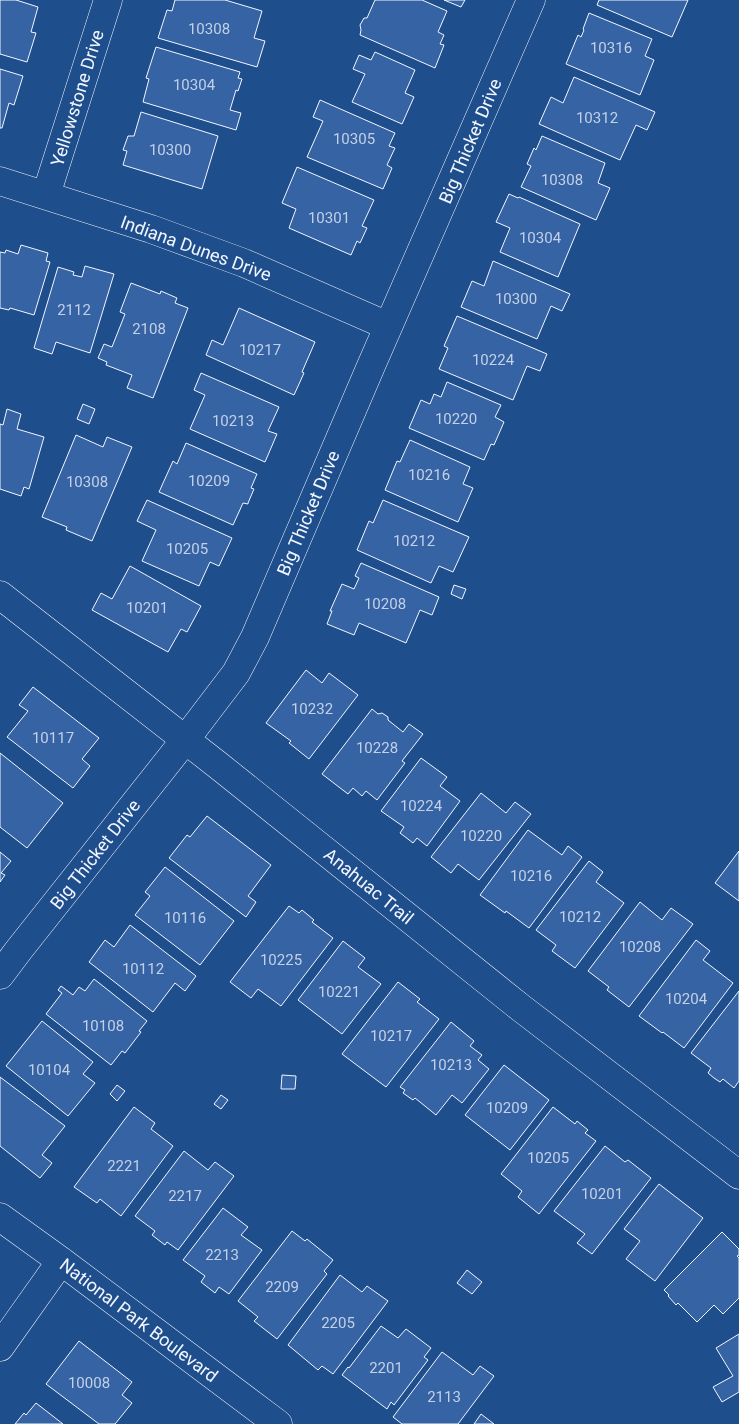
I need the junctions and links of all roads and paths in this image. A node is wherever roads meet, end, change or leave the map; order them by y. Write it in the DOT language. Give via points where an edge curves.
graph roads {
  1 [pos="108,0"];
  2 [pos="531,0"];
  3 [pos="0,181"];
  4 [pos="46,195"];
  5 [pos="388,326"];
  6 [pos="0,595"];
  7 [pos="185,740"];
  8 [pos="0,975"];
  9 [pos="739,1175"];
  10 [pos="0,1217"];
  11 [pos="62,1261"];
  12 [pos="0,1347"];
  13 [pos="278,1424"];
  1 -- 4 [label="street, Yellowstone Drive"];
  2 -- 5 [label="street, Big Thicket Drive"];
  3 -- 4 [label="street, Indiana Dunes Drive"];
  4 -- 5 [label="street, Indiana Dunes Drive" via="244,263"];
  5 -- 7 [label="street, Big Thicket Drive" via="255,637 236,673"];
  6 -- 7 [label="street, Anahuac Trail"];
  7 -- 8 [label="street, Big Thicket Drive"];
  7 -- 9 [label="street, Anahuac Trail" via="521,1008"];
  10 -- 11 [label="street, National Park Boulevard"];
  11 -- 12 [label="street"];
  11 -- 13 [label="street, National Park Boulevard"];
}
